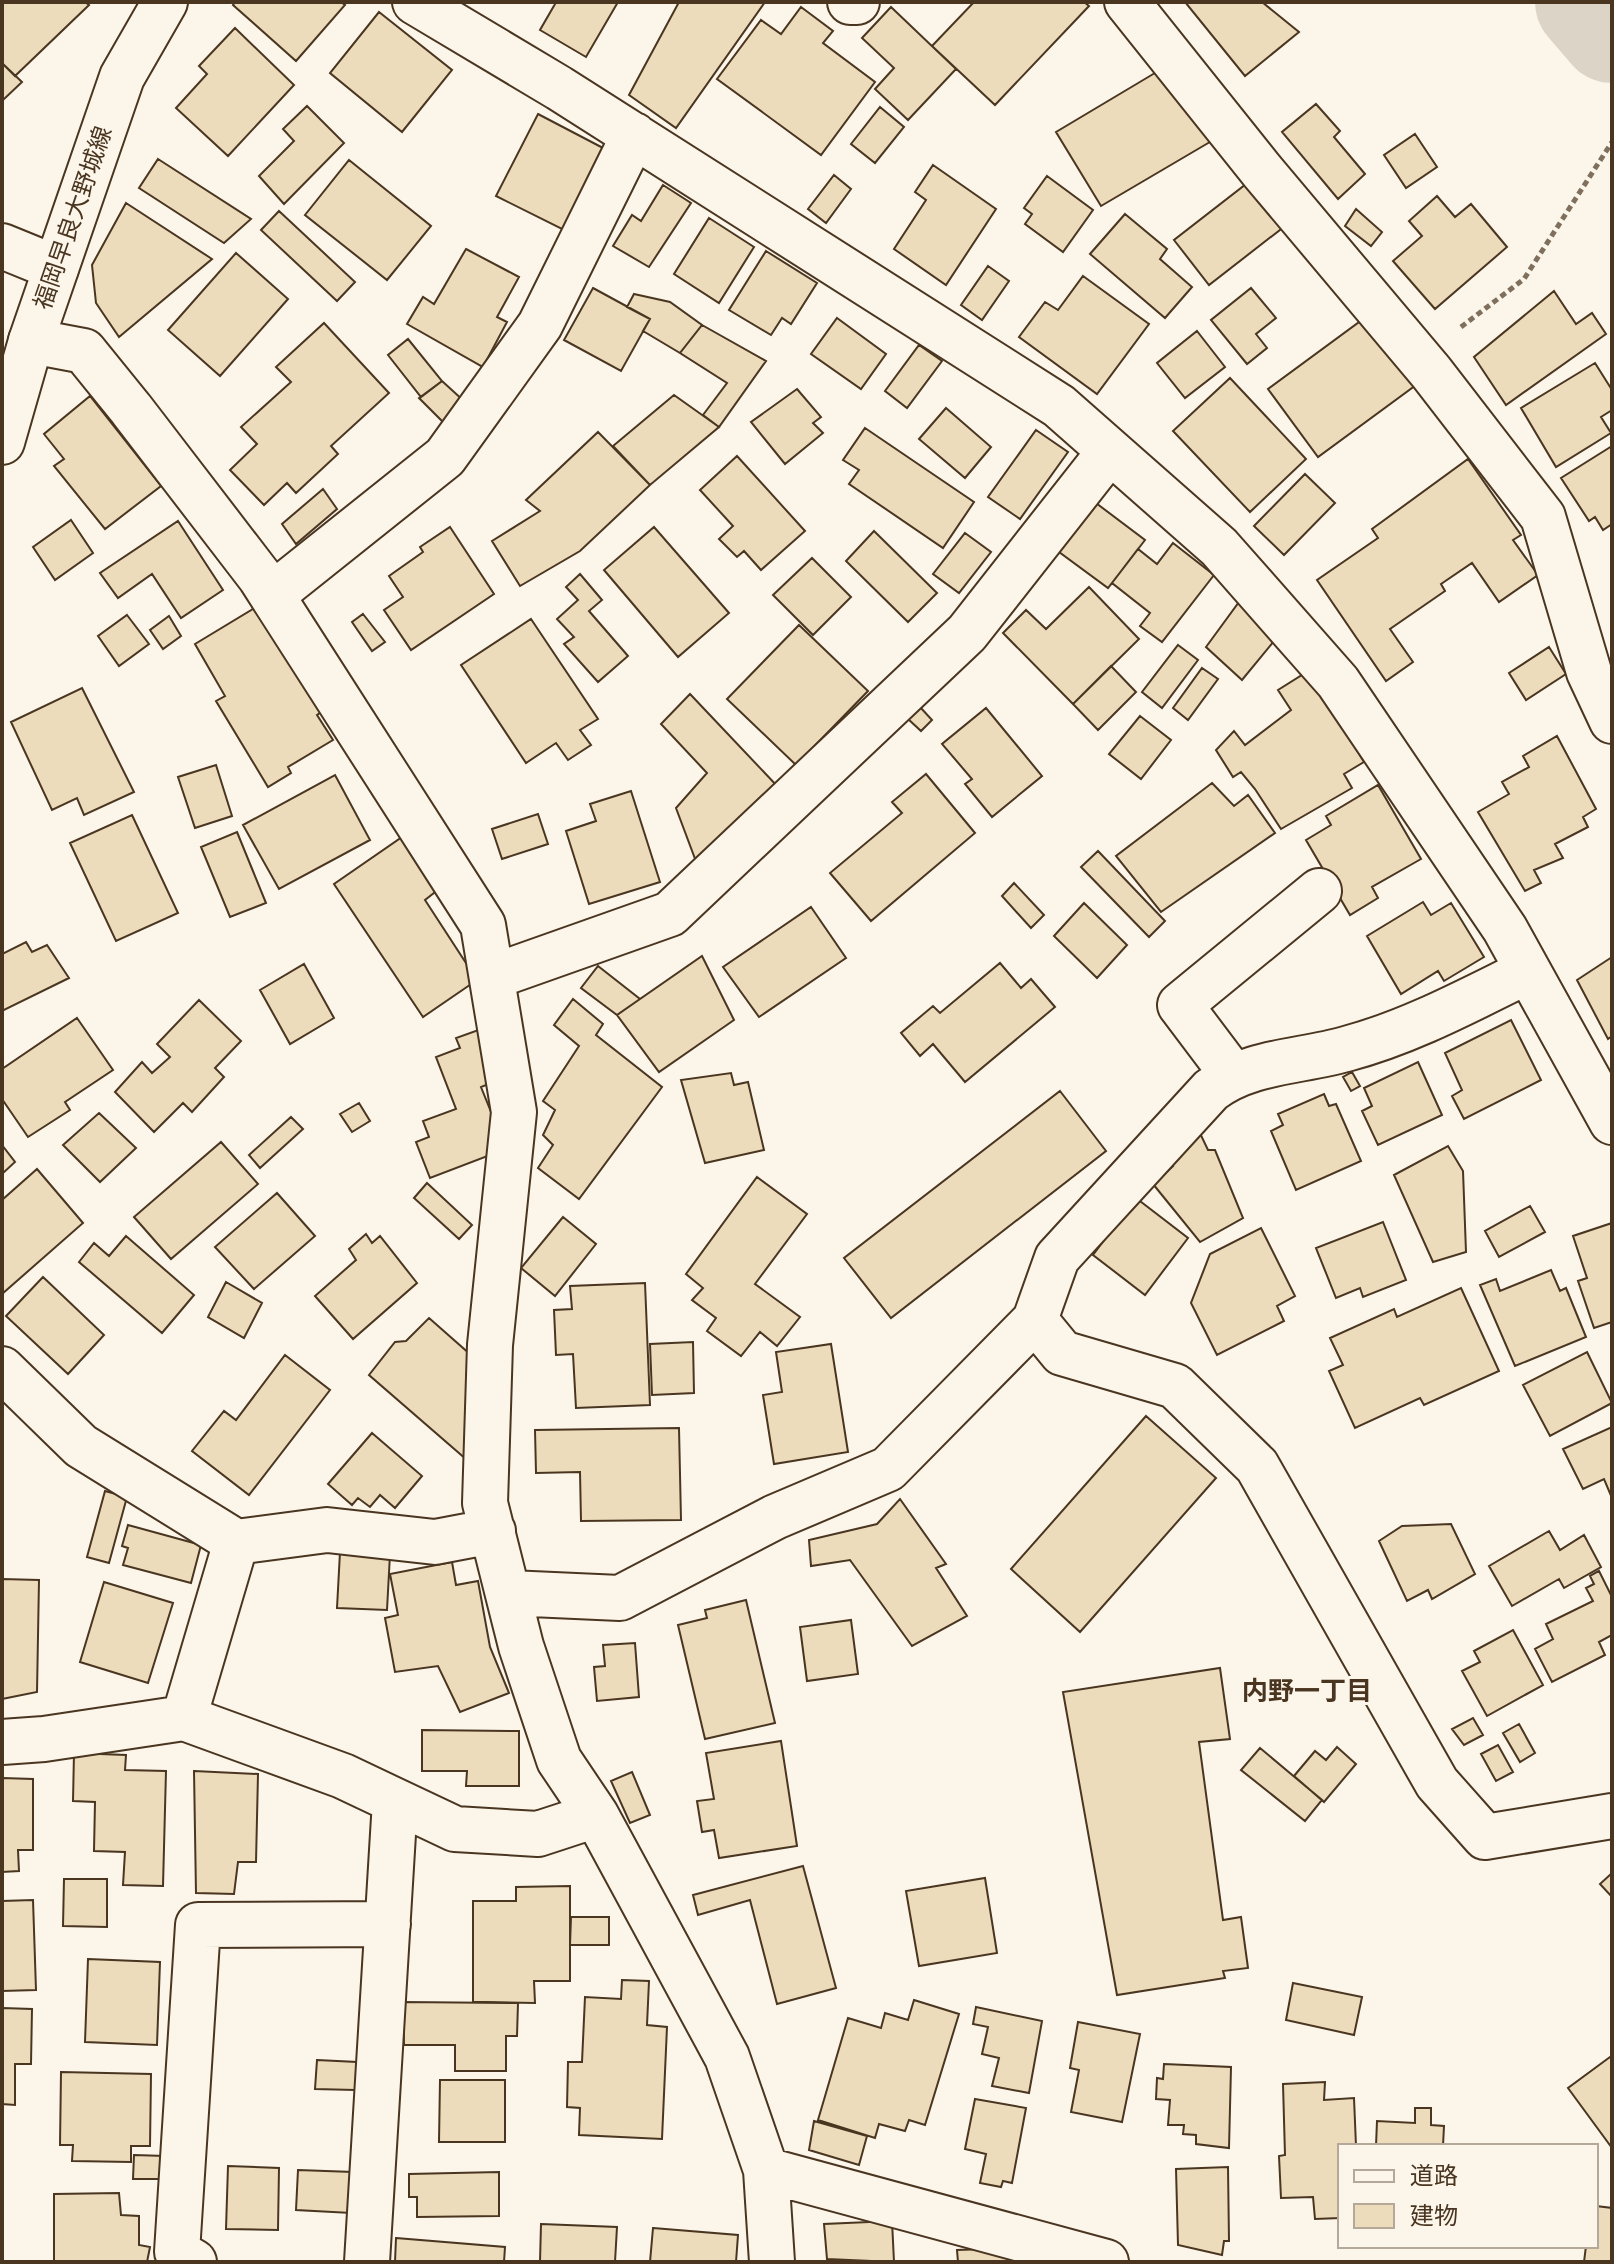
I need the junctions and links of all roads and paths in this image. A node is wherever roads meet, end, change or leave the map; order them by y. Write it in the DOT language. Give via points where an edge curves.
graph roads {
  1 [pos="165,2"];
  2 [pos="415,2"];
  3 [pos="850,2"];
  4 [pos="857,2"];
  5 [pos="1127,2"];
  6 [pos="634,135"];
  7 [pos="1612,142"];
  8 [pos="2,246"];
  9 [pos="56,268"];
  10 [pos="31,341"];
  11 [pos="1420,358"];
  12 [pos="2,442"];
  13 [pos="1110,451"];
  14 [pos="272,595"];
  15 [pos="1612,721"];
  16 [pos="1319,891"];
  17 [pos="1528,971"];
  18 [pos="492,977"];
  19 [pos="1232,1074"];
  20 [pos="1612,1122"];
  21 [pos="1035,1320"];
  22 [pos="2,1369"];
  23 [pos="493,1531"];
  24 [pos="236,1542"];
  25 [pos="509,1593"];
  26 [pos="184,1718"];
  27 [pos="2,1742"];
  28 [pos="395,1801"];
  29 [pos="596,1815"];
  30 [pos="1612,1816"];
  31 [pos="388,1924"];
  32 [pos="766,2170"];
  33 [pos="194,2262"];
  34 [pos="367,2262"];
  35 [pos="772,2262"];
  36 [pos="1106,2262"];
  1 -- 9 [label="street, 福岡早良大野城線" via="122,77"];
  2 -- 6 [label="street"];
  3 -- 4 [label="street"];
  5 -- 11 [label="street"];
  6 -- 13 [label="street" via="1059,406"];
  6 -- 14 [label="street" via="540,325 445,457"];
  7 -- 11 [label="path" via="1524,279"];
  8 -- 9 [label="street"];
  9 -- 10 [label="street, 福岡早良大野城線"];
  10 -- 12 [label="street, 福岡早良大野城線"];
  10 -- 14 [label="street" via="84,351"];
  11 -- 15 [label="street" via="1543,517 1589,672"];
  13 -- 17 [label="street" via="1219,547 1338,682"];
  13 -- 18 [label="street" via="967,633 670,914"];
  14 -- 18 [label="street" via="483,925"];
  16 -- 19 [label="street" via="1180,1005"];
  17 -- 19 [label="street" via="1429,1020 1346,1049"];
  17 -- 20 [label="street"];
  18 -- 23 [label="street" via="514,1112 490,1345 485,1503"];
  19 -- 21 [label="street" via="1211,1090 1057,1258"];
  21 -- 25 [label="street" via="888,1469 775,1517 620,1598"];
  21 -- 30 [label="street" via="1062,1353 1175,1386 1257,1466 1437,1783 1485,1837"];
  22 -- 24 [label="street" via="81,1446"];
  23 -- 24 [label="street" via="435,1542 327,1530"];
  23 -- 25 [label="street"];
  24 -- 26 [label="street"];
  25 -- 29 [label="street" via="559,1760"];
  26 -- 27 [label="street"];
  26 -- 28 [label="street" via="343,1776"];
  28 -- 29 [label="street" via="455,1829 538,1834"];
  28 -- 31 [label="street"];
  29 -- 32 [label="street" via="727,2057"];
  31 -- 33 [label="street" via="198,1925 177,2252"];
  31 -- 34 [label="street"];
  32 -- 35 [label="street"];
  32 -- 36 [label="street"];
}
